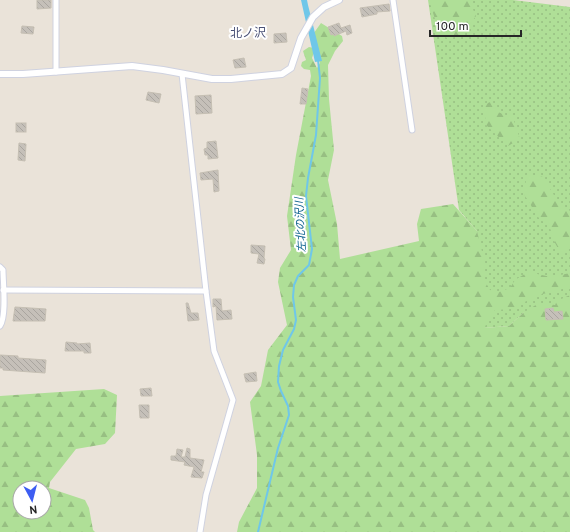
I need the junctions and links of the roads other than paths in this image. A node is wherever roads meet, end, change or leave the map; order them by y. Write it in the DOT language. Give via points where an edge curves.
graph roads {
  1 [pos="56,0"];
  2 [pos="339,0"];
  3 [pos="393,0"];
  4 [pos="56,72"];
  5 [pos="0,74"];
  6 [pos="182,74"];
  7 [pos="412,130"];
  8 [pos="0,267"];
  9 [pos="3,290"];
  10 [pos="206,291"];
  11 [pos="0,326"];
  12 [pos="200,532"];
  1 -- 4 [label="street"];
  2 -- 6 [label="street" via="324,7 312,18 301,38 291,68 282,74 231,79"];
  3 -- 7 [label="street"];
  4 -- 5 [label="street"];
  4 -- 6 [label="street" via="132,66"];
  6 -- 10 [label="street"];
  8 -- 9 [label="street" via="3,270"];
  9 -- 10 [label="street"];
  9 -- 11 [label="street"];
  10 -- 12 [label="street" via="214,351 233,400 206,495"];
}
